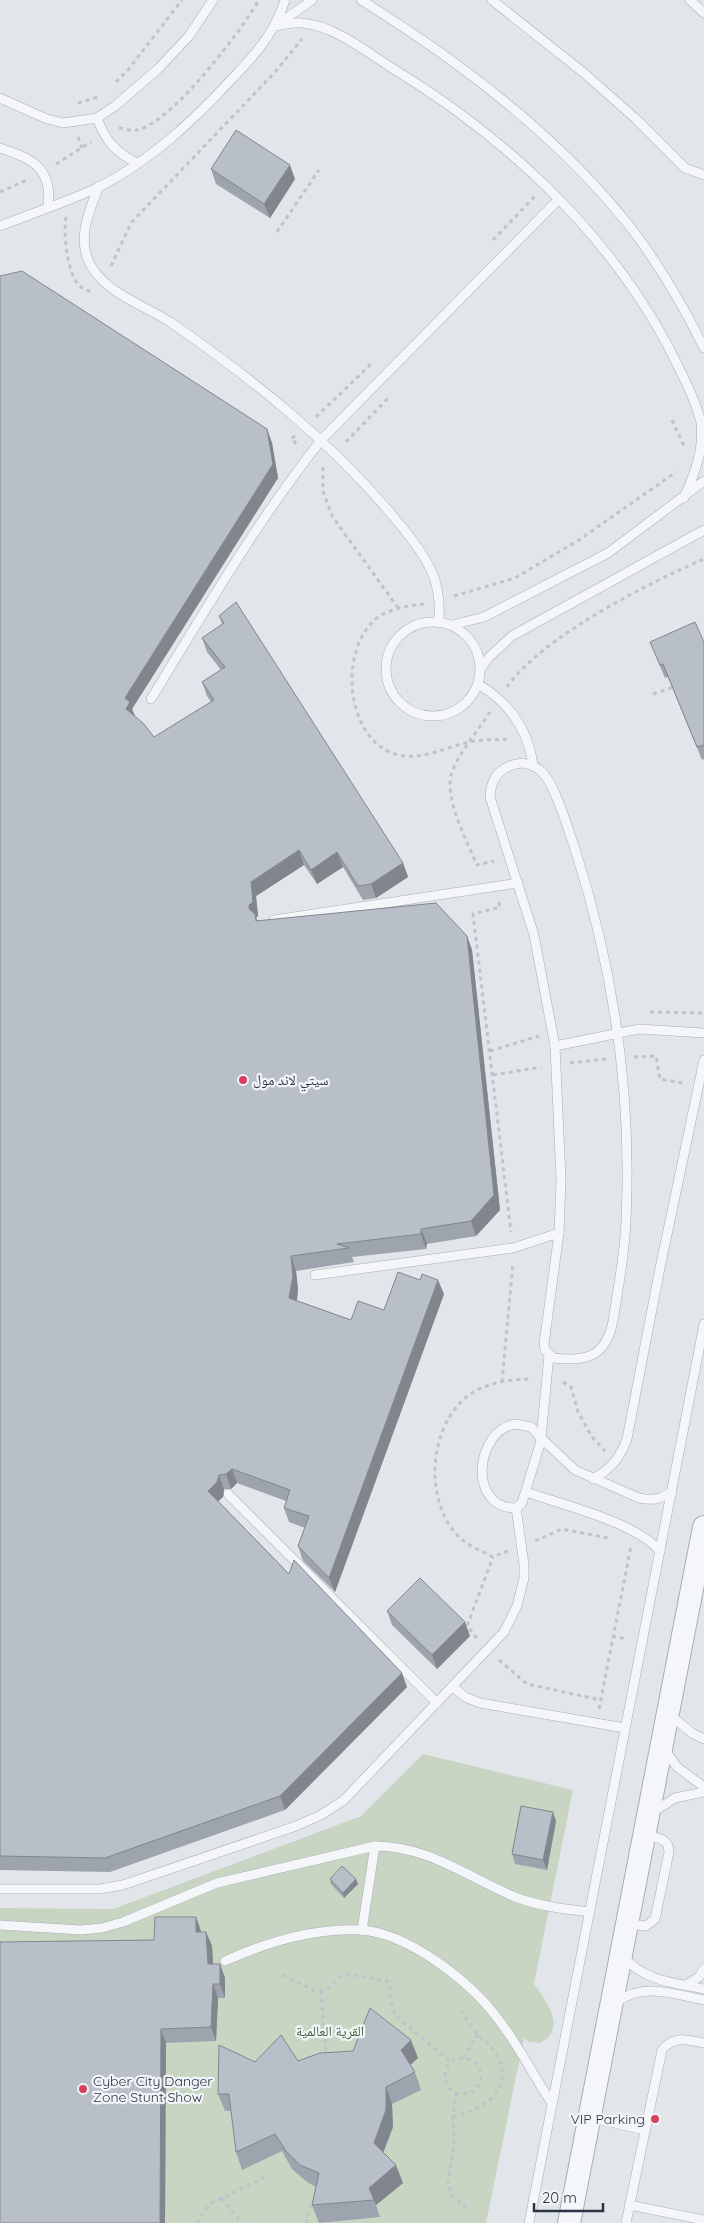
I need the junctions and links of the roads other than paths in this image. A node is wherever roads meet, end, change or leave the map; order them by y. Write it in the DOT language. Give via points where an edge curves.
graph roads {
  1 [pos="213,0"];
  2 [pos="285,0"];
  3 [pos="312,0"];
  4 [pos="361,0"];
  5 [pos="492,0"];
  6 [pos="690,0"];
  7 [pos="704,13"];
  8 [pos="276,26"];
  9 [pos="0,98"];
  10 [pos="96,118"];
  11 [pos="0,148"];
  12 [pos="137,163"];
  13 [pos="704,175"];
  14 [pos="99,186"];
  15 [pos="558,200"];
  16 [pos="48,207"];
  17 [pos="0,226"];
  18 [pos="704,348"];
  19 [pos="322,440"];
  20 [pos="704,481"];
  21 [pos="684,498"];
  22 [pos="704,530"];
  23 [pos="439,622"];
  24 [pos="452,625"];
  25 [pos="481,668"];
  26 [pos="478,684"];
  27 [pos="151,699"];
  28 [pos="533,766"];
  29 [pos="518,883"];
  30 [pos="260,922"];
  31 [pos="617,1032"];
  32 [pos="704,1033"];
  33 [pos="555,1046"];
  34 [pos="704,1060"];
  35 [pos="559,1233"];
  36 [pos="315,1275"];
  37 [pos="704,1324"];
  38 [pos="548,1355"];
  39 [pos="541,1438"];
  40 [pos="593,1479"];
  41 [pos="526,1492"];
  42 [pos="672,1492"];
  43 [pos="228,1494"];
  44 [pos="516,1508"];
  45 [pos="704,1527"];
  46 [pos="660,1551"];
  47 [pos="453,1687"];
  48 [pos="437,1703"];
  49 [pos="668,1713"];
  50 [pos="625,1728"];
  51 [pos="704,1739"];
  52 [pos="663,1745"];
  53 [pos="704,1787"];
  54 [pos="704,1792"];
  55 [pos="647,1826"];
  56 [pos="375,1846"];
  57 [pos="0,1889"];
  58 [pos="590,1912"];
  59 [pos="0,1926"];
  60 [pos="362,1930"];
  61 [pos="621,1955"];
  62 [pos="225,1961"];
  63 [pos="704,1969"];
  64 [pos="686,1985"];
  65 [pos="704,1988"];
  66 [pos="704,2000"];
  67 [pos="610,2006"];
  68 [pos="704,2043"];
  69 [pos="551,2102"];
  70 [pos="588,2116"];
  71 [pos="644,2130"];
  72 [pos="629,2205"];
  73 [pos="704,2220"];
  74 [pos="529,2223"];
  75 [pos="568,2223"];
  76 [pos="626,2223"];
  1 -- 10 [label="lane" via="189,36 158,70"];
  2 -- 8 [label="lane"];
  3 -- 8 [label="lane"];
  4 -- 18 [label="lane" via="414,33 536,128 582,173 633,231 670,284"];
  5 -- 13 [label="lane" via="584,73 684,168"];
  6 -- 7 [label="lane"];
  8 -- 12 [label="lane" via="255,55 209,104 159,149"];
  8 -- 15 [label="lane" via="314,25 344,38 411,79 450,106"];
  9 -- 10 [label="lane" via="63,123"];
  10 -- 12 [label="lane" via="103,135 118,152"];
  11 -- 16 [label="lane" via="23,156 40,168 48,186"];
  12 -- 14 [label="lane"];
  14 -- 16 [label="lane"];
  14 -- 19 [label="lane" via="89,211 84,239 91,266 104,281 222,358"];
  15 -- 19 [label="lane"];
  15 -- 21 [label="lane" via="613,260 680,369 701,422 703,438 703,453"];
  16 -- 17 [label="lane"];
  19 -- 23 [label="lane" via="397,521 427,562 438,591"];
  19 -- 27 [label="lane" via="258,528"];
  20 -- 21 [label="lane"];
  21 -- 24 [label="lane" via="608,553 484,617"];
  22 -- 25 [label="lane" via="512,636"];
  23 -- 24 [label="lane"];
  23 -- 26 [label="lane" via="423,622 407,628 395,640 385,671 388,687 397,701 410,711 442,716 458,710"];
  24 -- 25 [label="lane" via="473,642"];
  25 -- 26 [label="lane"];
  26 -- 28 [label="lane" via="500,698 520,723"];
  28 -- 29 [label="lane" via="512,764 502,769 491,787 493,808"];
  28 -- 31 [label="lane" via="549,780 590,897"];
  29 -- 30 [label="lane"];
  29 -- 33 [label="lane" via="534,935"];
  31 -- 32 [label="lane" via="654,1028"];
  31 -- 33 [label="lane"];
  31 -- 38 [label="lane" via="625,1115 627,1214 610,1335 603,1348 594,1355 559,1358"];
  33 -- 35 [label="lane" via="561,1179"];
  34 -- 40 [label="lane" via="627,1439 615,1463"];
  35 -- 36 [label="lane" via="513,1248"];
  35 -- 38 [label="lane" via="544,1344"];
  37 -- 42 [label="lane"];
  38 -- 39 [label="lane"];
  39 -- 40 [label="lane" via="567,1464"];
  39 -- 41 [label="lane"];
  39 -- 44 [label="lane" via="524,1424 508,1425 501,1428 487,1449 483,1468 484,1488 497,1504"];
  40 -- 42 [label="lane" via="651,1500"];
  41 -- 44 [label="lane"];
  41 -- 46 [label="lane" via="633,1531"];
  42 -- 46 [label="lane"];
  43 -- 48 [label="lane"];
  44 -- 47 [label="lane" via="524,1564 518,1606 504,1632"];
  45 -- 49 [label="street"];
  46 -- 50 [label="lane"];
  47 -- 48 [label="lane"];
  47 -- 50 [label="lane" via="480,1703"];
  48 -- 57 [label="lane" via="363,1782 321,1815 123,1885 99,1889"];
  49 -- 51 [label="lane"];
  49 -- 52 [label="street"];
  50 -- 58 [label="lane"];
  52 -- 53 [label="lane" via="677,1767"];
  52 -- 55 [label="street"];
  54 -- 55 [label="lane" via="675,1798 656,1810"];
  55 -- 61 [label="street"];
  56 -- 58 [label="lane" via="392,1846 425,1854 529,1902"];
  56 -- 59 [label="lane" via="218,1883 102,1928"];
  56 -- 60 [label="lane"];
  58 -- 69 [label="lane"];
  60 -- 62 [label="lane" via="292,1937"];
  60 -- 69 [label="lane" via="403,1943 424,1954 473,1990 498,2019"];
  61 -- 64 [label="lane" via="647,1976"];
  61 -- 67 [label="street"];
  63 -- 64 [label="lane" via="699,1977"];
  64 -- 65 [label="lane"];
  66 -- 67 [label="lane" via="648,1990 632,1993"];
  67 -- 70 [label="street"];
  68 -- 71 [label="lane" via="672,2040 662,2050"];
  69 -- 74 [label="lane"];
  70 -- 71 [label="lane"];
  70 -- 75 [label="street"];
  71 -- 72 [label="lane"];
  72 -- 73 [label="lane"];
  72 -- 76 [label="lane"];
}
